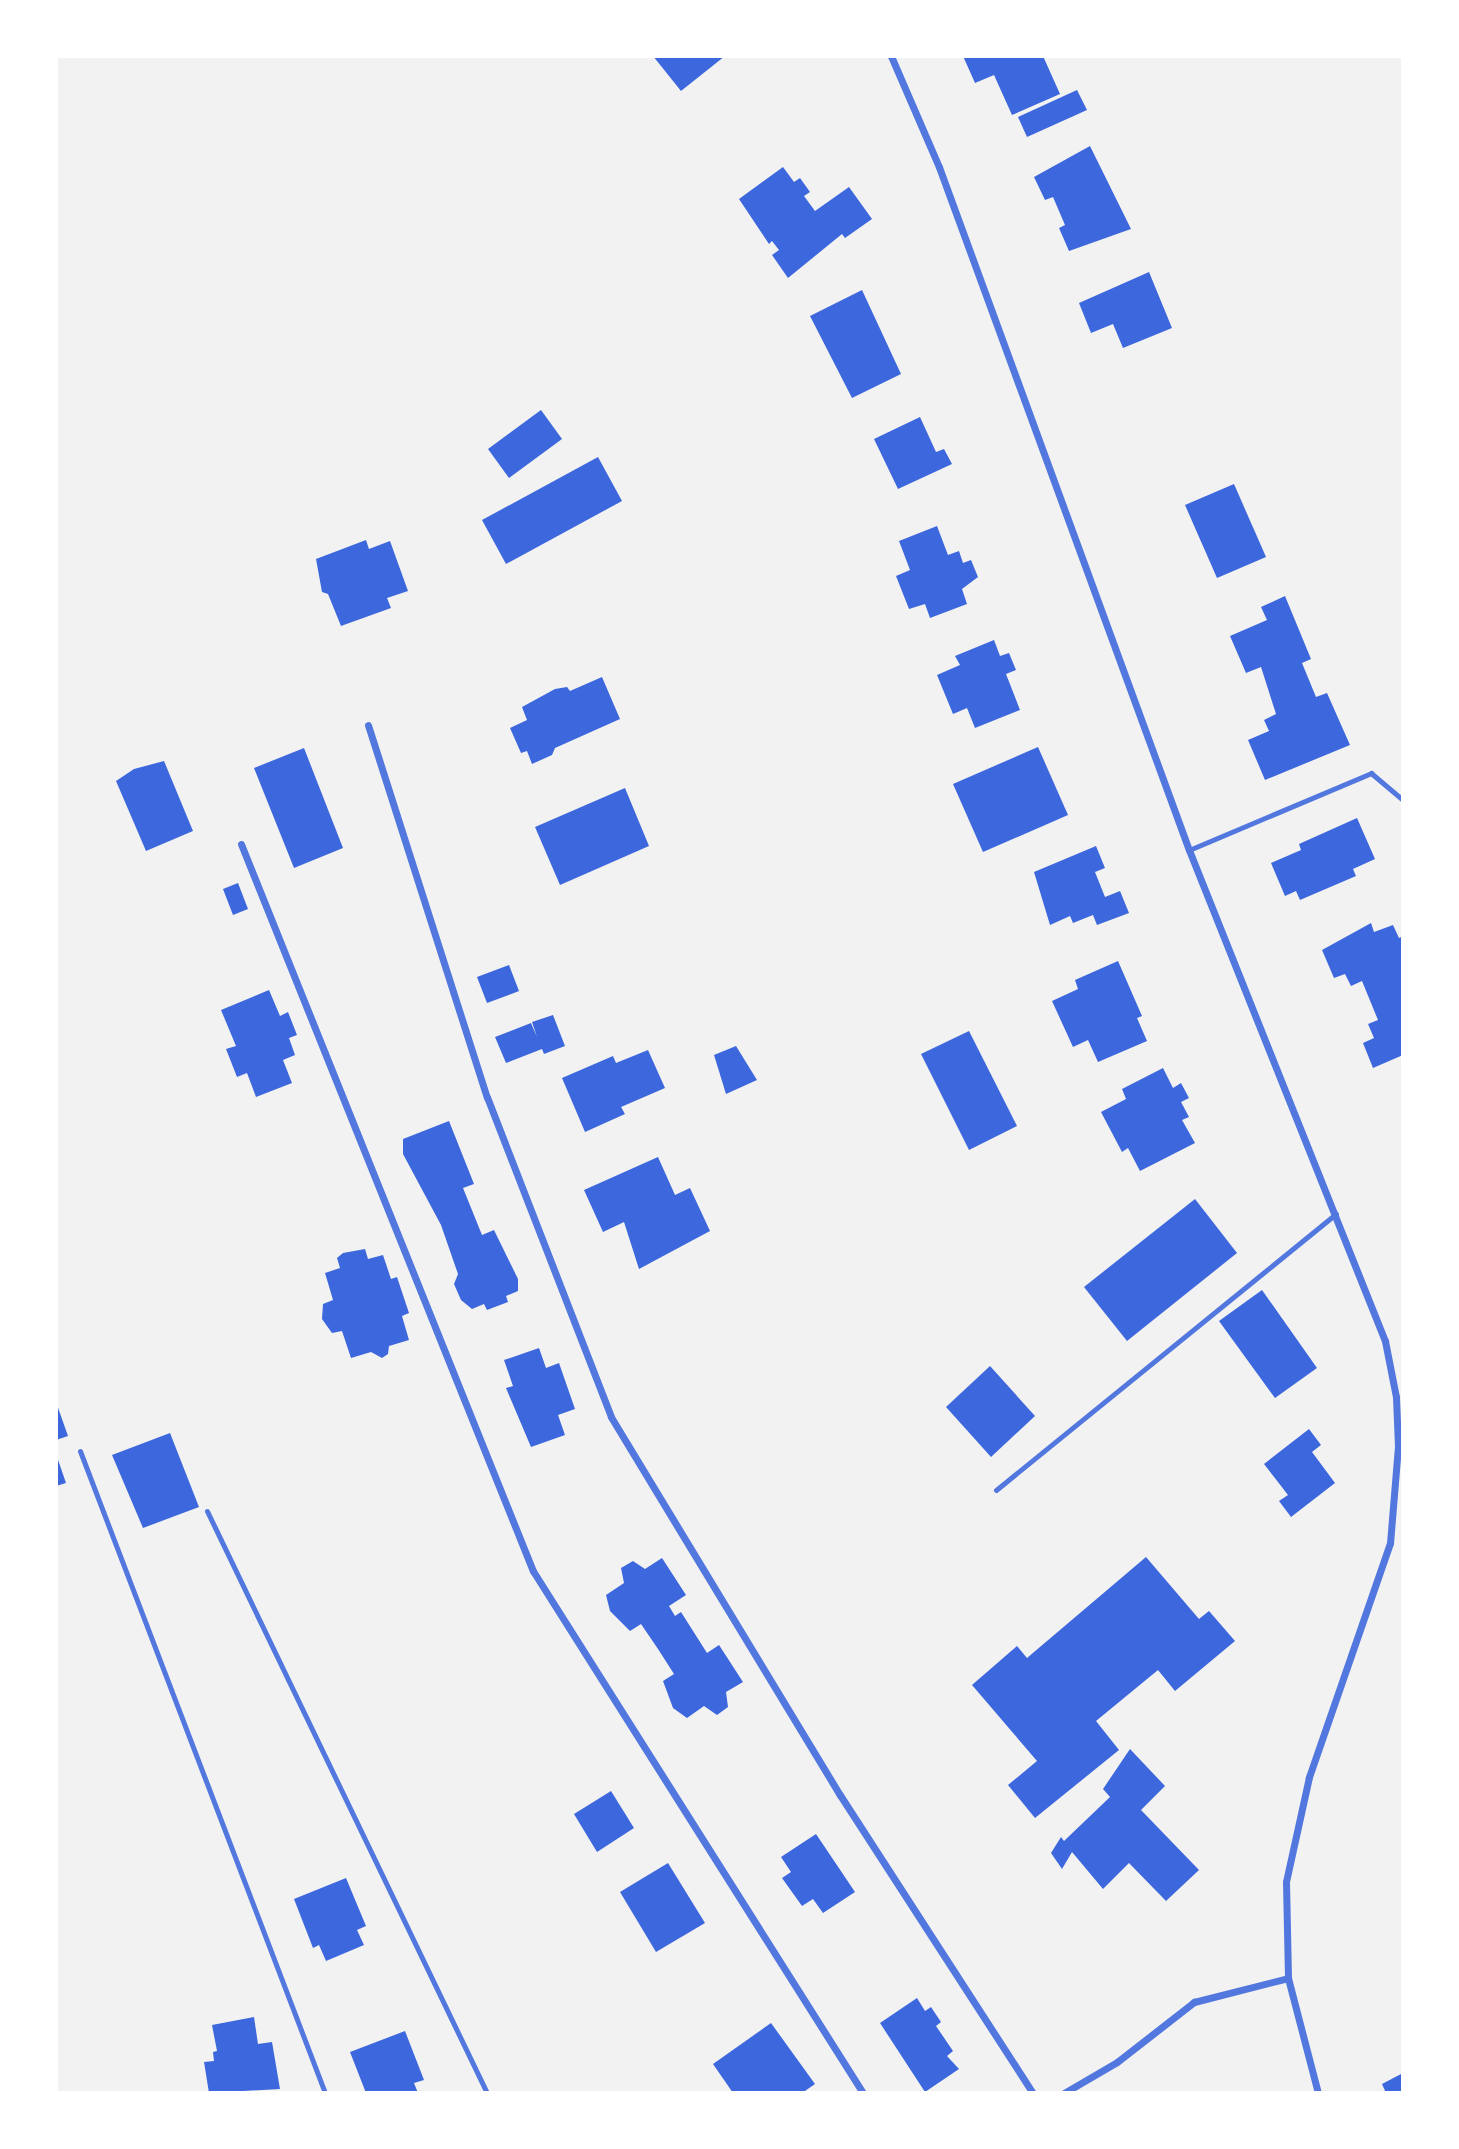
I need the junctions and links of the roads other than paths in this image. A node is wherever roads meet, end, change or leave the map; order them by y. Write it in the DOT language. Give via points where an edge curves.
graph roads {
  1 [pos="891,56"];
  2 [pos="368,725"];
  3 [pos="1403,800"];
  4 [pos="241,844"];
  5 [pos="1189,850"];
  6 [pos="1336,1214"];
  7 [pos="80,1451"];
  8 [pos="996,1490"];
  9 [pos="207,1511"];
  10 [pos="1288,1978"];
  11 [pos="325,2093"];
  12 [pos="486,2093"];
  13 [pos="863,2093"];
  14 [pos="1033,2093"];
  15 [pos="1064,2093"];
  16 [pos="1318,2093"];
  1 -- 5 [label="street" via="939,167"];
  2 -- 14 [label="street" via="487,1097 611,1417 839,1795"];
  3 -- 5 [label="lane" via="1371,773"];
  4 -- 13 [label="street" via="533,1571"];
  5 -- 6 [label="street"];
  6 -- 8 [label="lane"];
  6 -- 10 [label="street" via="1387,1352 1396,1397 1396,1496 1391,1543 1294,1829 1286,1882"];
  7 -- 11 [label="lane"];
  9 -- 12 [label="lane"];
  10 -- 15 [label="street" via="1194,2003 1117,2062"];
  10 -- 16 [label="street"];
}
